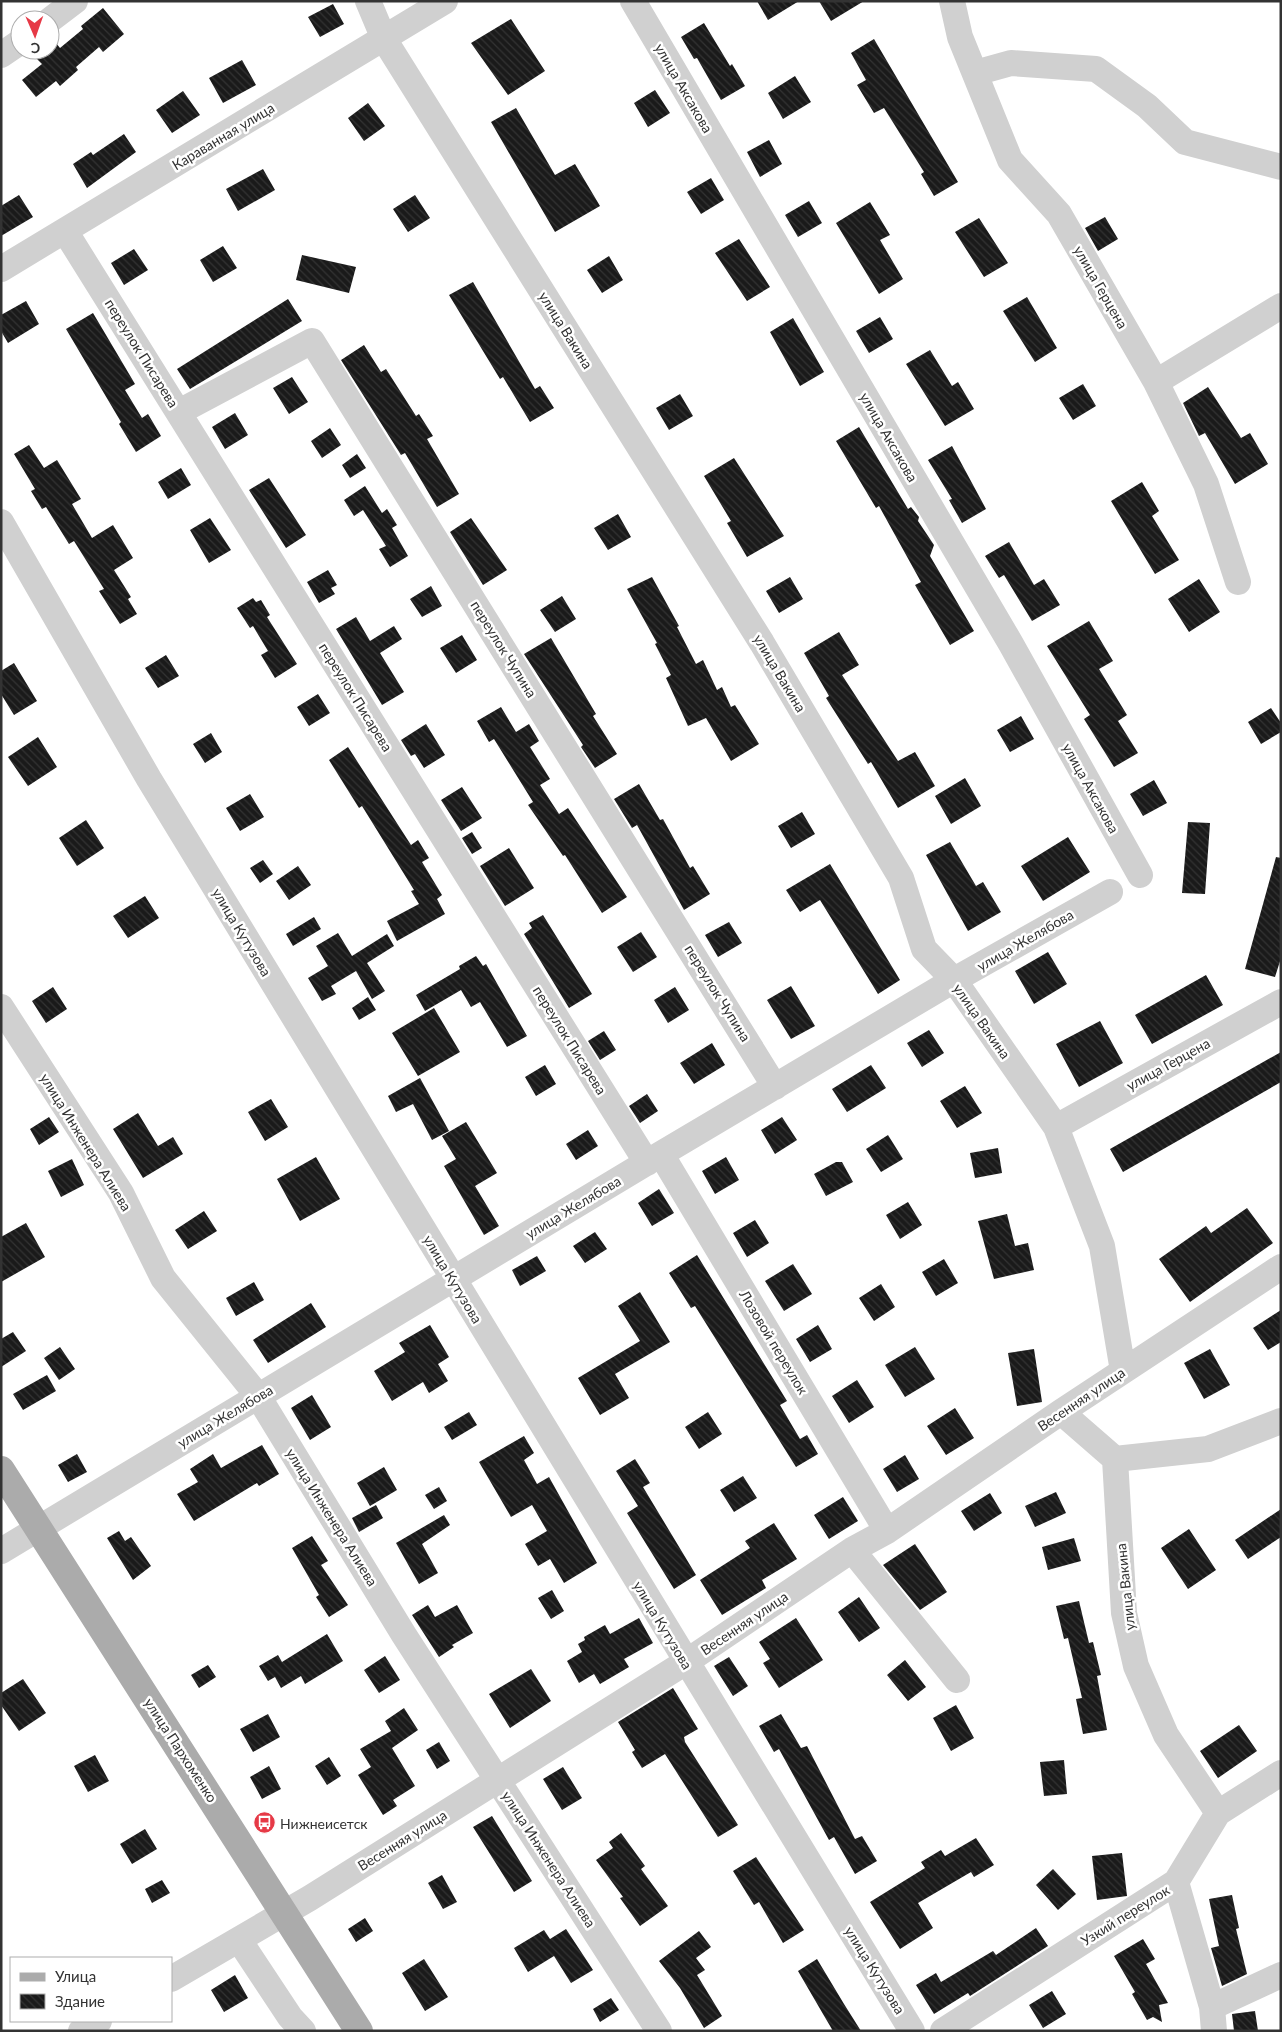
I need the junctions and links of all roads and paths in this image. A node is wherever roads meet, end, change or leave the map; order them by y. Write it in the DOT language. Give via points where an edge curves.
graph roads {
  1 [pos="76,1"];
  2 [pos="368,1"];
  3 [pos="445,1"];
  4 [pos="633,1"];
  5 [pos="952,1"];
  6 [pos="60,13"];
  7 [pos="384,39"];
  8 [pos="975,73"];
  9 [pos="1281,167"];
  10 [pos="65,231"];
  11 [pos="1,269"];
  12 [pos="1281,306"];
  13 [pos="1156,382"];
  14 [pos="179,412"];
  15 [pos="1,522"];
  16 [pos="1238,582"];
  17 [pos="1140,875"];
  18 [pos="1110,892"];
  19 [pos="954,980"];
  20 [pos="1281,1002"];
  21 [pos="1,1007"];
  22 [pos="775,1087"];
  23 [pos="1056,1127"];
  24 [pos="654,1159"];
  25 [pos="1281,1267"];
  26 [pos="453,1278"];
  27 [pos="1122,1371"];
  28 [pos="258,1396"];
  29 [pos="1061,1412"];
  30 [pos="1281,1421"];
  31 [pos="1115,1459"];
  32 [pos="1,1470"];
  33 [pos="39,1529"];
  34 [pos="887,1531"];
  35 [pos="852,1550"];
  36 [pos="1,1551"];
  37 [pos="686,1662"];
  38 [pos="957,1680"];
  39 [pos="1281,1773"];
  40 [pos="498,1781"];
  41 [pos="1218,1813"];
  42 [pos="1176,1882"];
  43 [pos="286,1912"];
  44 [pos="239,1940"];
  45 [pos="1281,1975"];
  46 [pos="172,1978"];
  47 [pos="1213,2019"];
  48 [pos="97,2022"];
  49 [pos="82,2031"];
  50 [pos="303,2031"];
  51 [pos="359,2031"];
  52 [pos="659,2031"];
  53 [pos="912,2031"];
  54 [pos="944,2031"];
  1 -- 6 [label="street"];
  2 -- 7 [label="street, улица Вакина"];
  3 -- 7 [label="street, Караванная улица"];
  4 -- 17 [label="street, улица Аксакова" via="1011,644"];
  5 -- 8 [label="street, улица Герцена" via="960,37"];
  7 -- 10 [label="street, Караванная улица"];
  7 -- 19 [label="street, улица Вакина" via="762,643 901,878 924,949"];
  8 -- 9 [label="street" via="1011,63 1096,69 1147,106 1185,142"];
  8 -- 13 [label="street, улица Герцена" via="1010,160 1059,214"];
  10 -- 11 [label="street, Караванная улица"];
  10 -- 14 [label="street, переулок Писарева"];
  12 -- 13 [label="street"];
  13 -- 16 [label="street, улица Герцена" via="1206,484"];
  14 -- 22 [label="street, переулок Чупина" via="312,340"];
  14 -- 24 [label="street, переулок Писарева"];
  15 -- 26 [label="street, улица Кутузова" via="149,779"];
  18 -- 19 [label="street, улица Желябова"];
  19 -- 22 [label="street, улица Желябова"];
  19 -- 23 [label="street, улица Вакина"];
  20 -- 23 [label="street, улица Герцена"];
  21 -- 28 [label="street, улица Инженера Алиева" via="121,1193 162,1278"];
  22 -- 24 [label="street, улица Желябова"];
  23 -- 27 [label="street, улица Вакина" via="1102,1246"];
  24 -- 26 [label="street, улица Желябова"];
  24 -- 34 [label="street, Лозовой переулок"];
  25 -- 27 [label="street, Весенняя улица"];
  26 -- 28 [label="street, улица Желябова"];
  26 -- 37 [label="street, улица Кутузова"];
  27 -- 29 [label="street, Весенняя улица"];
  28 -- 33 [label="street, улица Желябова"];
  28 -- 40 [label="street, улица Инженера Алиева" via="404,1635"];
  29 -- 31 [label="street"];
  29 -- 34 [label="street, Весенняя улица"];
  30 -- 31 [label="street" via="1208,1449"];
  31 -- 41 [label="street, улица Вакина" via="1124,1614 1136,1666 1166,1735"];
  32 -- 33 [label="main road, улица Пархоменко"];
  33 -- 36 [label="street, улица Желябова"];
  33 -- 43 [label="main road, улица Пархоменко"];
  34 -- 35 [label="street, Весенняя улица"];
  35 -- 37 [label="street, Весенняя улица"];
  35 -- 38 [label="street"];
  37 -- 40 [label="street, Весенняя улица"];
  37 -- 53 [label="street, улица Кутузова"];
  39 -- 41 [label="street, Узкий переулок"];
  40 -- 43 [label="street, Весенняя улица"];
  40 -- 52 [label="street, улица Инженера Алиева"];
  41 -- 42 [label="street, Узкий переулок"];
  42 -- 47 [label="street"];
  42 -- 54 [label="street, Узкий переулок"];
  43 -- 44 [label="street, Весенняя улица"];
  43 -- 51 [label="main road, улица Пархоменко"];
  44 -- 46 [label="street, Весенняя улица"];
  44 -- 50 [label="street" via="290,2017"];
  45 -- 47 [label="street"];
  48 -- 49 [label="street"];
}
